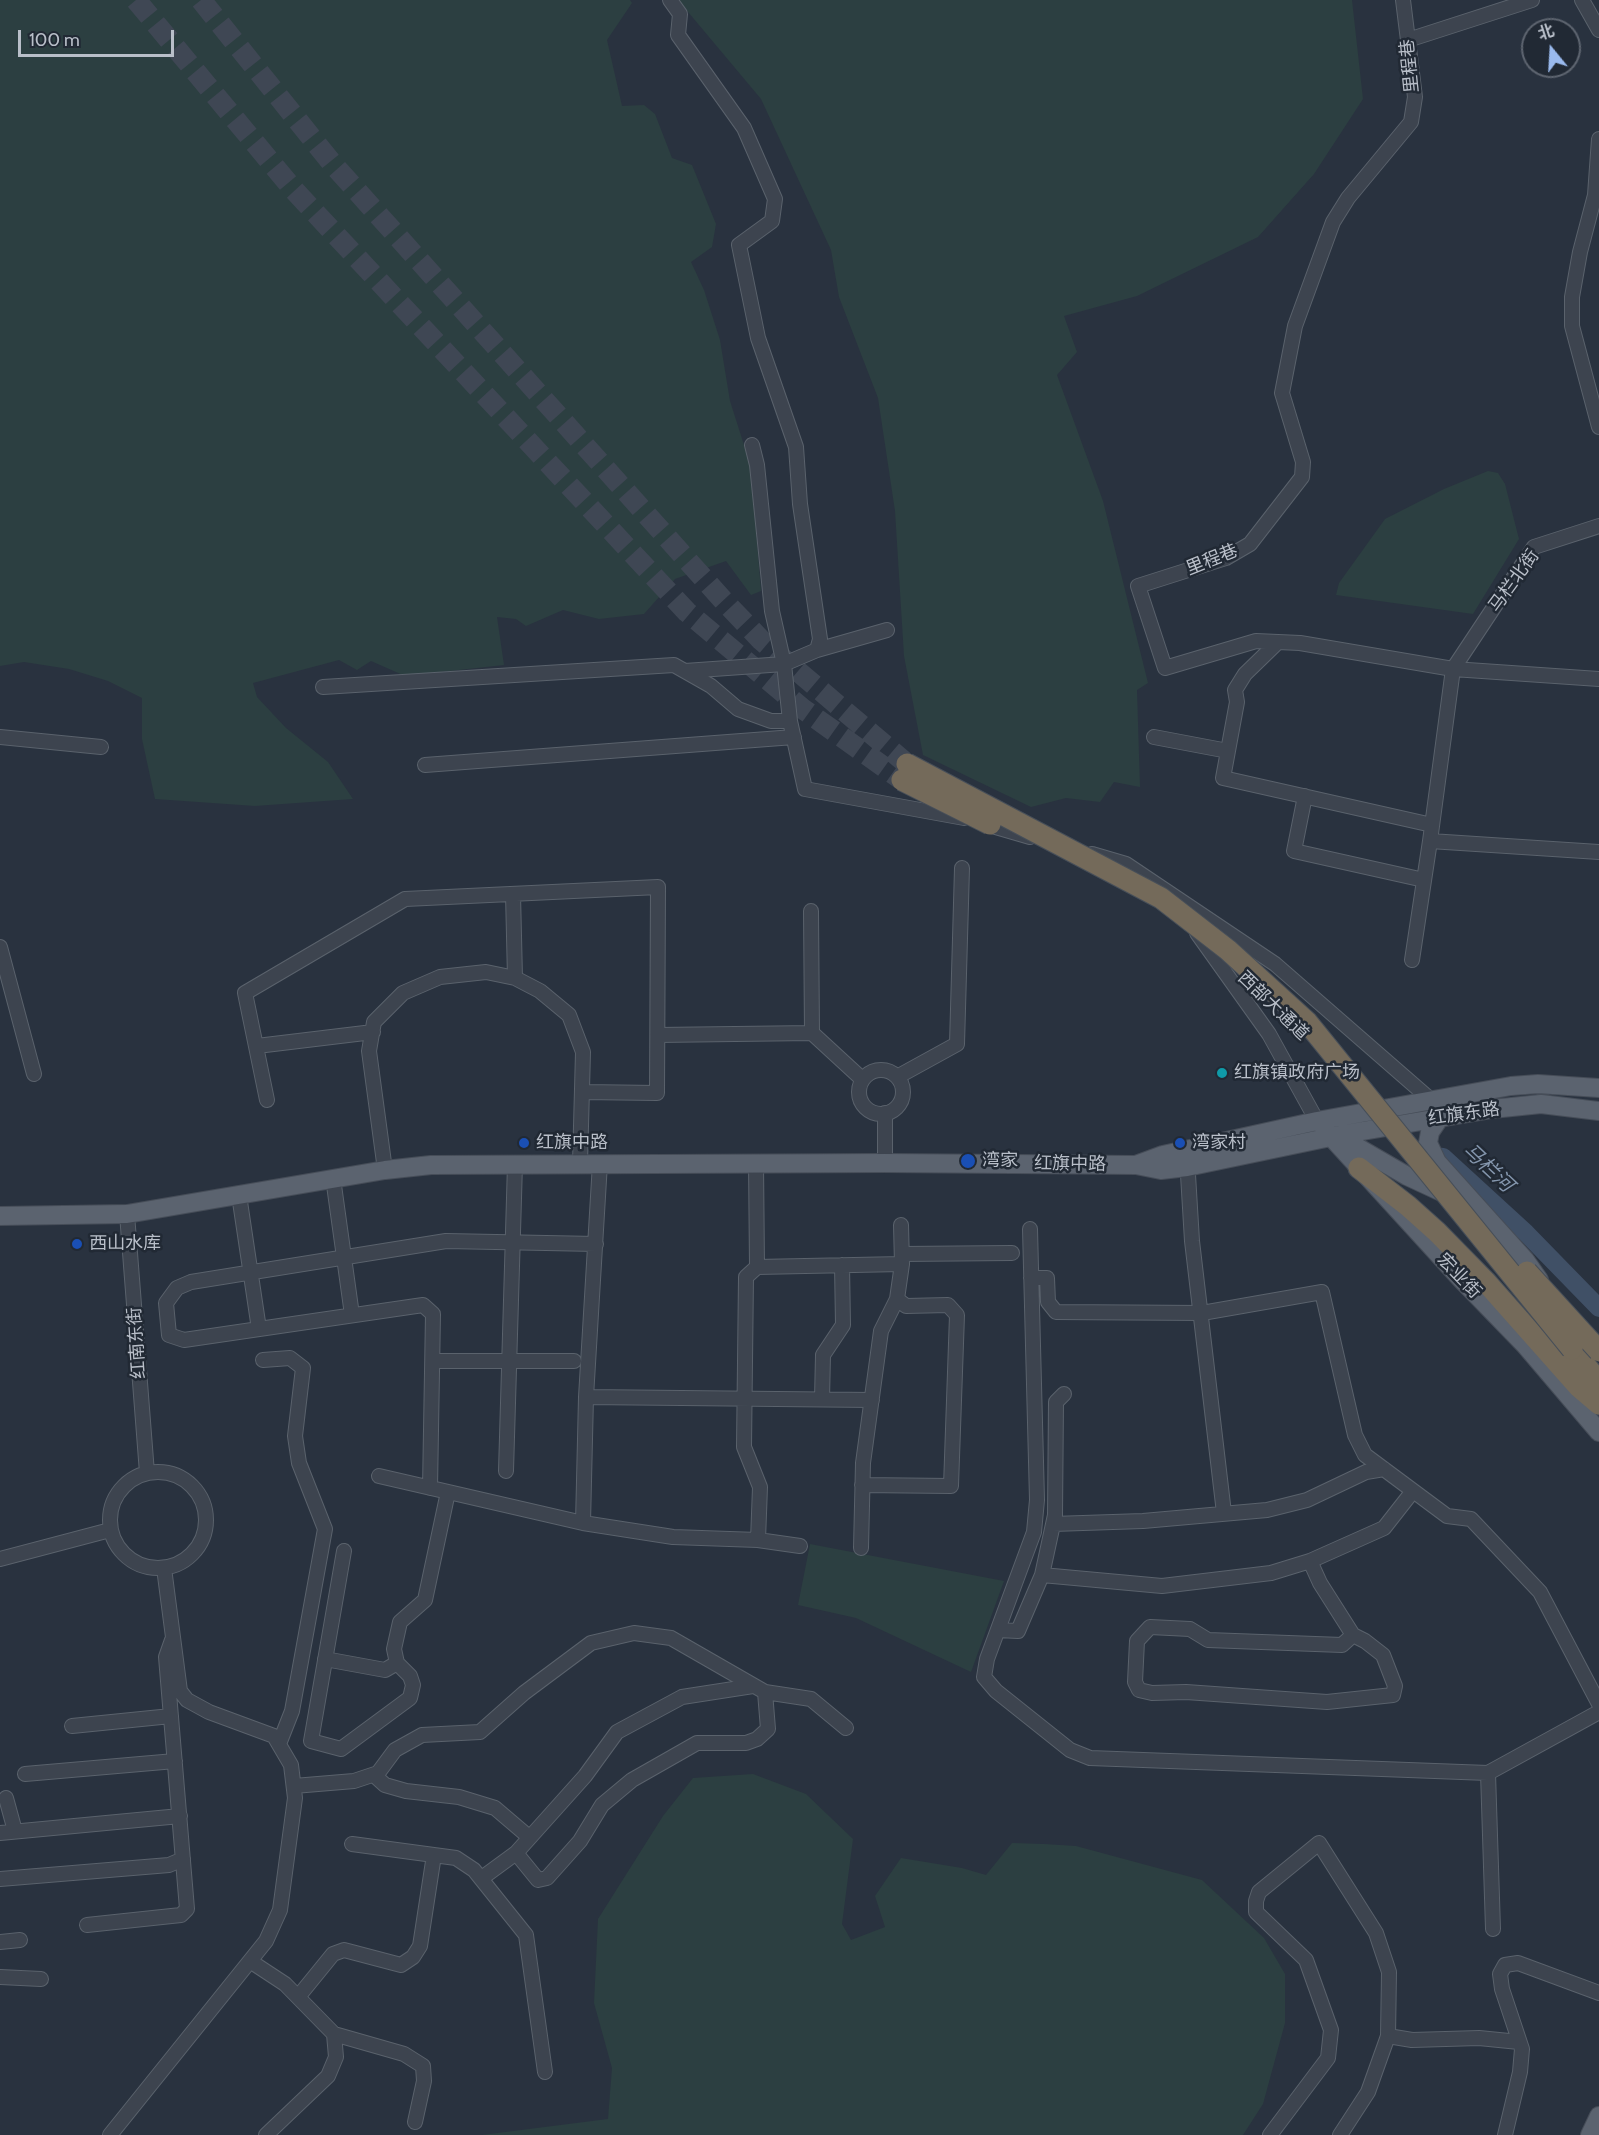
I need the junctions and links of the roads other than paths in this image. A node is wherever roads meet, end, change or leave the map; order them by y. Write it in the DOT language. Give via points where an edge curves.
graph roads {
  1 [pos="670,0"];
  2 [pos="1403,0"];
  3 [pos="1532,0"];
  4 [pos="1582,0"];
  5 [pos="1599,30"];
  6 [pos="1408,40"];
  7 [pos="1599,139"];
  8 [pos="1597,202"];
  9 [pos="1599,427"];
  10 [pos="752,445"];
  11 [pos="1599,526"];
  12 [pos="887,630"];
  13 [pos="1278,642"];
  14 [pos="817,650"];
  15 [pos="784,664"];
  16 [pos="1453,669"];
  17 [pos="685,671"];
  18 [pos="1599,679"];
  19 [pos="323,687"];
  20 [pos="790,721"];
  21 [pos="0,737"];
  22 [pos="794,737"];
  23 [pos="1154,737"];
  24 [pos="101,747"];
  25 [pos="1228,752"];
  26 [pos="425,765"];
  27 [pos="1305,796"];
  28 [pos="1432,825"];
  29 [pos="1430,841"];
  30 [pos="1599,852"];
  31 [pos="962,868"];
  32 [pos="1424,880"];
  33 [pos="1168,892"];
  34 [pos="513,894"];
  35 [pos="812,911"];
  36 [pos="0,947"];
  37 [pos="1412,960"];
  38 [pos="515,978"];
  39 [pos="373,1032"];
  40 [pos="812,1033"];
  41 [pos="658,1035"];
  42 [pos="257,1046"];
  43 [pos="34,1074"];
  44 [pos="897,1077"];
  45 [pos="862,1079"];
  46 [pos="1599,1088"];
  47 [pos="583,1092"];
  48 [pos="267,1100"];
  49 [pos="1427,1101"];
  50 [pos="1599,1112"];
  51 [pos="885,1113"];
  52 [pos="1441,1116"];
  53 [pos="1332,1129"];
  54 [pos="1187,1159"];
  55 [pos="580,1163"];
  56 [pos="600,1163"];
  57 [pos="756,1163"];
  58 [pos="885,1163"];
  59 [pos="515,1164"];
  60 [pos="1359,1168"];
  61 [pos="385,1170"];
  62 [pos="333,1178"];
  63 [pos="239,1195"];
  64 [pos="1468,1203"];
  65 [pos="127,1214"];
  66 [pos="0,1216"];
  67 [pos="900,1225"];
  68 [pos="1030,1230"];
  69 [pos="511,1242"];
  70 [pos="596,1244"];
  71 [pos="1012,1253"];
  72 [pos="344,1257"];
  73 [pos="902,1259"];
  74 [pos="842,1265"];
  75 [pos="757,1267"];
  76 [pos="252,1272"];
  77 [pos="1031,1278"];
  78 [pos="897,1299"];
  79 [pos="1202,1313"];
  80 [pos="352,1315"];
  81 [pos="259,1329"];
  82 [pos="1599,1351"];
  83 [pos="263,1360"];
  84 [pos="433,1361"];
  85 [pos="508,1361"];
  86 [pos="574,1361"];
  87 [pos="1599,1362"];
  88 [pos="1599,1382"];
  89 [pos="1064,1394"];
  90 [pos="586,1396"];
  91 [pos="1599,1397"];
  92 [pos="744,1398"];
  93 [pos="822,1399"];
  94 [pos="872,1400"];
  95 [pos="1599,1404"];
  96 [pos="1599,1432"];
  97 [pos="1384,1469"];
  98 [pos="506,1471"];
  99 [pos="147,1473"];
  100 [pos="379,1476"];
  101 [pos="862,1485"];
  102 [pos="430,1488"];
  103 [pos="1413,1491"];
  104 [pos="448,1492"];
  105 [pos="1224,1513"];
  106 [pos="583,1523"];
  107 [pos="1053,1524"];
  108 [pos="110,1530"];
  109 [pos="758,1540"];
  110 [pos="800,1546"];
  111 [pos="861,1548"];
  112 [pos="344,1551"];
  113 [pos="0,1559"];
  114 [pos="1310,1561"];
  115 [pos="164,1568"];
  116 [pos="1042,1575"];
  117 [pos="998,1630"];
  118 [pos="1353,1635"];
  119 [pos="173,1638"];
  120 [pos="325,1659"];
  121 [pos="397,1663"];
  122 [pos="759,1689"];
  123 [pos="1599,1704"];
  124 [pos="1599,1712"];
  125 [pos="171,1716"];
  126 [pos="72,1726"];
  127 [pos="846,1728"];
  128 [pos="279,1744"];
  129 [pos="175,1761"];
  130 [pos="1488,1773"];
  131 [pos="25,1774"];
  132 [pos="374,1775"];
  133 [pos="294,1786"];
  134 [pos="6,1798"];
  135 [pos="180,1816"];
  136 [pos="15,1832"];
  137 [pos="0,1833"];
  138 [pos="530,1837"];
  139 [pos="352,1844"];
  140 [pos="516,1853"];
  141 [pos="434,1855"];
  142 [pos="183,1859"];
  143 [pos="486,1875"];
  144 [pos="0,1879"];
  145 [pos="87,1925"];
  146 [pos="1493,1929"];
  147 [pos="20,1940"];
  148 [pos="0,1942"];
  149 [pos="250,1960"];
  150 [pos="0,1977"];
  151 [pos="41,1979"];
  152 [pos="1599,1993"];
  153 [pos="298,1997"];
  154 [pos="334,2034"];
  155 [pos="1388,2036"];
  156 [pos="1519,2042"];
  157 [pos="545,2072"];
  158 [pos="1599,2116"];
  159 [pos="415,2122"];
  160 [pos="110,2135"];
  161 [pos="266,2135"];
  162 [pos="1270,2135"];
  163 [pos="1340,2135"];
  164 [pos="1505,2135"];
  165 [pos="1590,2135"];
  1 -- 14 [label="street" via="680,14 678,34 744,128 775,198 772,221 739,245 758,338 796,447 800,504 820,639"];
  2 -- 6 [label="street, 里程巷"];
  3 -- 6 [label="street"];
  4 -- 5 [label="street"];
  6 -- 13 [label="street, 里程巷" via="1415,97 1411,122 1333,222 1295,326 1282,393 1303,462 1302,477 1250,544 1226,558 1138,586 1165,668 1256,641"];
  7 -- 8 [label="street"];
  8 -- 9 [label="street" via="1580,252 1572,297 1572,326"];
  10 -- 15 [label="street" via="772,611"];
  11 -- 16 [label="street, 马栏北街" via="1534,547"];
  12 -- 14 [label="street"];
  13 -- 16 [label="street, 里程巷"];
  13 -- 25 [label="street" via="1245,674 1235,690 1237,702"];
  14 -- 15 [label="street"];
  15 -- 17 [label="street"];
  15 -- 20 [label="street"];
  16 -- 18 [label="street, 里程巷"];
  16 -- 28 [label="street"];
  17 -- 19 [label="street" via="674,665"];
  17 -- 20 [label="street" via="738,709 771,721"];
  20 -- 22 [label="street"];
  21 -- 24 [label="street"];
  22 -- 26 [label="street"];
  22 -- 33 [label="street" via="805,789 956,816 1103,857 1126,864"];
  23 -- 25 [label="street"];
  25 -- 27 [label="street" via="1223,778"];
  27 -- 28 [label="street"];
  27 -- 32 [label="street" via="1294,851"];
  28 -- 29 [label="street"];
  29 -- 30 [label="street"];
  29 -- 32 [label="street"];
  31 -- 44 [label="street" via="957,1044"];
  32 -- 37 [label="street"];
  33 -- 49 [label="street" via="1275,964"];
  33 -- 53 [label="street"];
  34 -- 38 [label="street"];
  34 -- 41 [label="street" via="658,887"];
  34 -- 42 [label="street" via="405,899 245,993"];
  35 -- 40 [label="street"];
  36 -- 43 [label="street"];
  38 -- 39 [label="street" via="486,972 440,977 403,993 374,1022"];
  38 -- 47 [label="street" via="540,991 569,1015 583,1053"];
  39 -- 42 [label="street"];
  39 -- 61 [label="street" via="369,1051"];
  40 -- 41 [label="street"];
  40 -- 45 [label="street"];
  41 -- 47 [label="street" via="657,1093"];
  42 -- 48 [label="street"];
  44 -- 45 [label="street" via="879,1070"];
  44 -- 51 [label="street" via="902,1098 892,1111"];
  45 -- 51 [label="street" via="858,1093 864,1107"];
  46 -- 49 [label="main road, 红旗东路" via="1538,1084"];
  47 -- 55 [label="street"];
  49 -- 53 [label="main road, 红旗东路"];
  50 -- 52 [label="main road, 红旗东路" via="1541,1104"];
  51 -- 58 [label="street"];
  52 -- 53 [label="main road, 红旗东路"];
  52 -- 64 [label="main road" via="1428,1143 1437,1162"];
  53 -- 54 [label="main road, 红旗中路"];
  53 -- 60 [label="main road, 宏业街"];
  53 -- 64 [label="main road, bridge" via="1395,1170"];
  54 -- 58 [label="main road, 红旗中路" via="1161,1170 1136,1165"];
  54 -- 79 [label="street"];
  55 -- 56 [label="main road, 红旗中路"];
  55 -- 59 [label="main road, 红旗中路"];
  56 -- 57 [label="main road, 红旗中路"];
  56 -- 70 [label="street"];
  57 -- 58 [label="main road, 红旗中路"];
  57 -- 75 [label="street"];
  59 -- 61 [label="main road, 红旗中路"];
  59 -- 69 [label="street"];
  60 -- 95 [label="highway" via="1437,1232"];
  60 -- 96 [label="main road, 宏业街" via="1526,1345"];
  61 -- 62 [label="main road, 红旗中路"];
  62 -- 63 [label="main road, 红旗中路"];
  62 -- 72 [label="street"];
  63 -- 65 [label="main road, 红旗中路"];
  63 -- 76 [label="street"];
  64 -- 82 [label="highway, bridge"];
  64 -- 87 [label="main road" via="1525,1260"];
  65 -- 66 [label="main road, 红旗中路"];
  65 -- 99 [label="street, 红南东街"];
  67 -- 73 [label="street"];
  68 -- 77 [label="street"];
  69 -- 70 [label="street"];
  69 -- 72 [label="street" via="446,1241"];
  69 -- 85 [label="street"];
  70 -- 90 [label="street"];
  71 -- 73 [label="street"];
  72 -- 76 [label="street"];
  72 -- 80 [label="street"];
  73 -- 74 [label="street"];
  73 -- 78 [label="street"];
  74 -- 75 [label="street"];
  74 -- 93 [label="street" via="843,1325 823,1355"];
  75 -- 92 [label="street" via="746,1277"];
  76 -- 81 [label="street"];
  76 -- 81 [label="street" via="177,1287 166,1303 169,1335 184,1340"];
  77 -- 79 [label="street" via="1047,1278 1048,1302 1056,1312"];
  77 -- 117 [label="street" via="1037,1500 1034,1532"];
  78 -- 94 [label="street" via="881,1331"];
  78 -- 101 [label="street" via="906,1306 948,1305 957,1316 951,1486"];
  79 -- 97 [label="street" via="1322,1292 1355,1435 1365,1455"];
  79 -- 105 [label="street"];
  80 -- 81 [label="street"];
  80 -- 84 [label="street" via="423,1305 433,1314"];
  83 -- 128 [label="street" via="290,1358 303,1368 295,1436 299,1463 325,1529 292,1710"];
  84 -- 85 [label="street"];
  84 -- 102 [label="street"];
  85 -- 86 [label="street"];
  85 -- 98 [label="street"];
  88 -- 91 [label="highway, 西部大通道, bridge" via="1307,1022 1228,950 1161,898 904,772 1156,906 1222,957 1300,1029"];
  89 -- 107 [label="street" via="1056,1402"];
  90 -- 92 [label="street"];
  90 -- 106 [label="street"];
  92 -- 93 [label="street"];
  92 -- 109 [label="street" via="744,1447 760,1487"];
  93 -- 94 [label="street"];
  94 -- 101 [label="street"];
  97 -- 103 [label="street"];
  97 -- 105 [label="street" via="1351,1478 1307,1500 1267,1510"];
  99 -- 108 [label="street" via="131,1479 119,1490 111,1505"];
  99 -- 115 [label="street" via="162,1472 191,1484 206,1511 206,1527 192,1555"];
  100 -- 102 [label="street"];
  101 -- 111 [label="street"];
  102 -- 104 [label="street"];
  103 -- 114 [label="street" via="1383,1528"];
  103 -- 123 [label="street" via="1447,1516 1471,1519 1540,1592"];
  104 -- 106 [label="street"];
  104 -- 121 [label="street" via="425,1600 400,1622 394,1649"];
  105 -- 107 [label="street"];
  106 -- 109 [label="street" via="673,1537"];
  107 -- 116 [label="street"];
  108 -- 113 [label="street"];
  108 -- 115 [label="street" via="120,1551 132,1562"];
  109 -- 110 [label="street"];
  112 -- 120 [label="street"];
  114 -- 116 [label="street" via="1271,1573 1162,1586"];
  114 -- 118 [label="street"];
  115 -- 119 [label="street"];
  116 -- 117 [label="street" via="1018,1631"];
  117 -- 130 [label="street" via="984,1677 1070,1750 1090,1758"];
  118 -- 118 [label="street" via="1383,1656 1395,1686 1393,1695 1327,1702 1186,1692 1152,1694 1139,1690 1135,1682 1137,1641 1150,1627 1190,1629 1208,1640 1342,1645"];
  119 -- 125 [label="street" via="165,1657"];
  119 -- 128 [label="street" via="180,1691 186,1700 274,1736"];
  120 -- 121 [label="street" via="385,1670"];
  120 -- 121 [label="street" via="311,1742 341,1749 410,1698 410,1676"];
  122 -- 127 [label="street" via="811,1700"];
  122 -- 132 [label="street" via="670,1638 634,1633 591,1643 480,1732 422,1736 395,1750"];
  122 -- 138 [label="street" via="682,1697 617,1732 585,1776"];
  122 -- 140 [label="street" via="768,1729 757,1739 746,1743 697,1743 632,1780 602,1805 580,1841 547,1878 538,1880"];
  124 -- 130 [label="street"];
  125 -- 126 [label="street"];
  125 -- 129 [label="street"];
  128 -- 133 [label="street" via="291,1765"];
  129 -- 131 [label="street"];
  129 -- 135 [label="street"];
  130 -- 146 [label="street"];
  132 -- 133 [label="street" via="354,1781"];
  132 -- 138 [label="street" via="385,1785 406,1791 459,1797 495,1808"];
  133 -- 149 [label="street" via="280,1910 266,1941"];
  134 -- 136 [label="street"];
  135 -- 136 [label="street"];
  135 -- 142 [label="street"];
  136 -- 137 [label="street"];
  138 -- 140 [label="street"];
  139 -- 141 [label="street"];
  140 -- 143 [label="street"];
  141 -- 153 [label="street" via="420,1946 413,1957 401,1965 344,1950 333,1954"];
  141 -- 157 [label="street" via="456,1858 474,1870 526,1935"];
  142 -- 144 [label="street" via="169,1865"];
  142 -- 145 [label="street" via="187,1909 181,1915"];
  147 -- 148 [label="street"];
  149 -- 153 [label="street"];
  149 -- 160 [label="street"];
  150 -- 151 [label="street"];
  152 -- 156 [label="street" via="1518,1963 1505,1965 1500,1974 1502,1989"];
  153 -- 154 [label="street"];
  154 -- 159 [label="street" via="404,2054 423,2066 424,2081"];
  154 -- 161 [label="street" via="336,2057 328,2076"];
  155 -- 156 [label="street"];
  155 -- 162 [label="street" via="1389,1972 1376,1933 1330,1859 1319,1844 1314,1845 1259,1892 1256,1901 1256,1912 1306,1960 1331,2030 1328,2058"];
  155 -- 163 [label="street" via="1368,2092"];
  156 -- 164 [label="street" via="1520,2072"];
  158 -- 165 [label="main road"];
}
